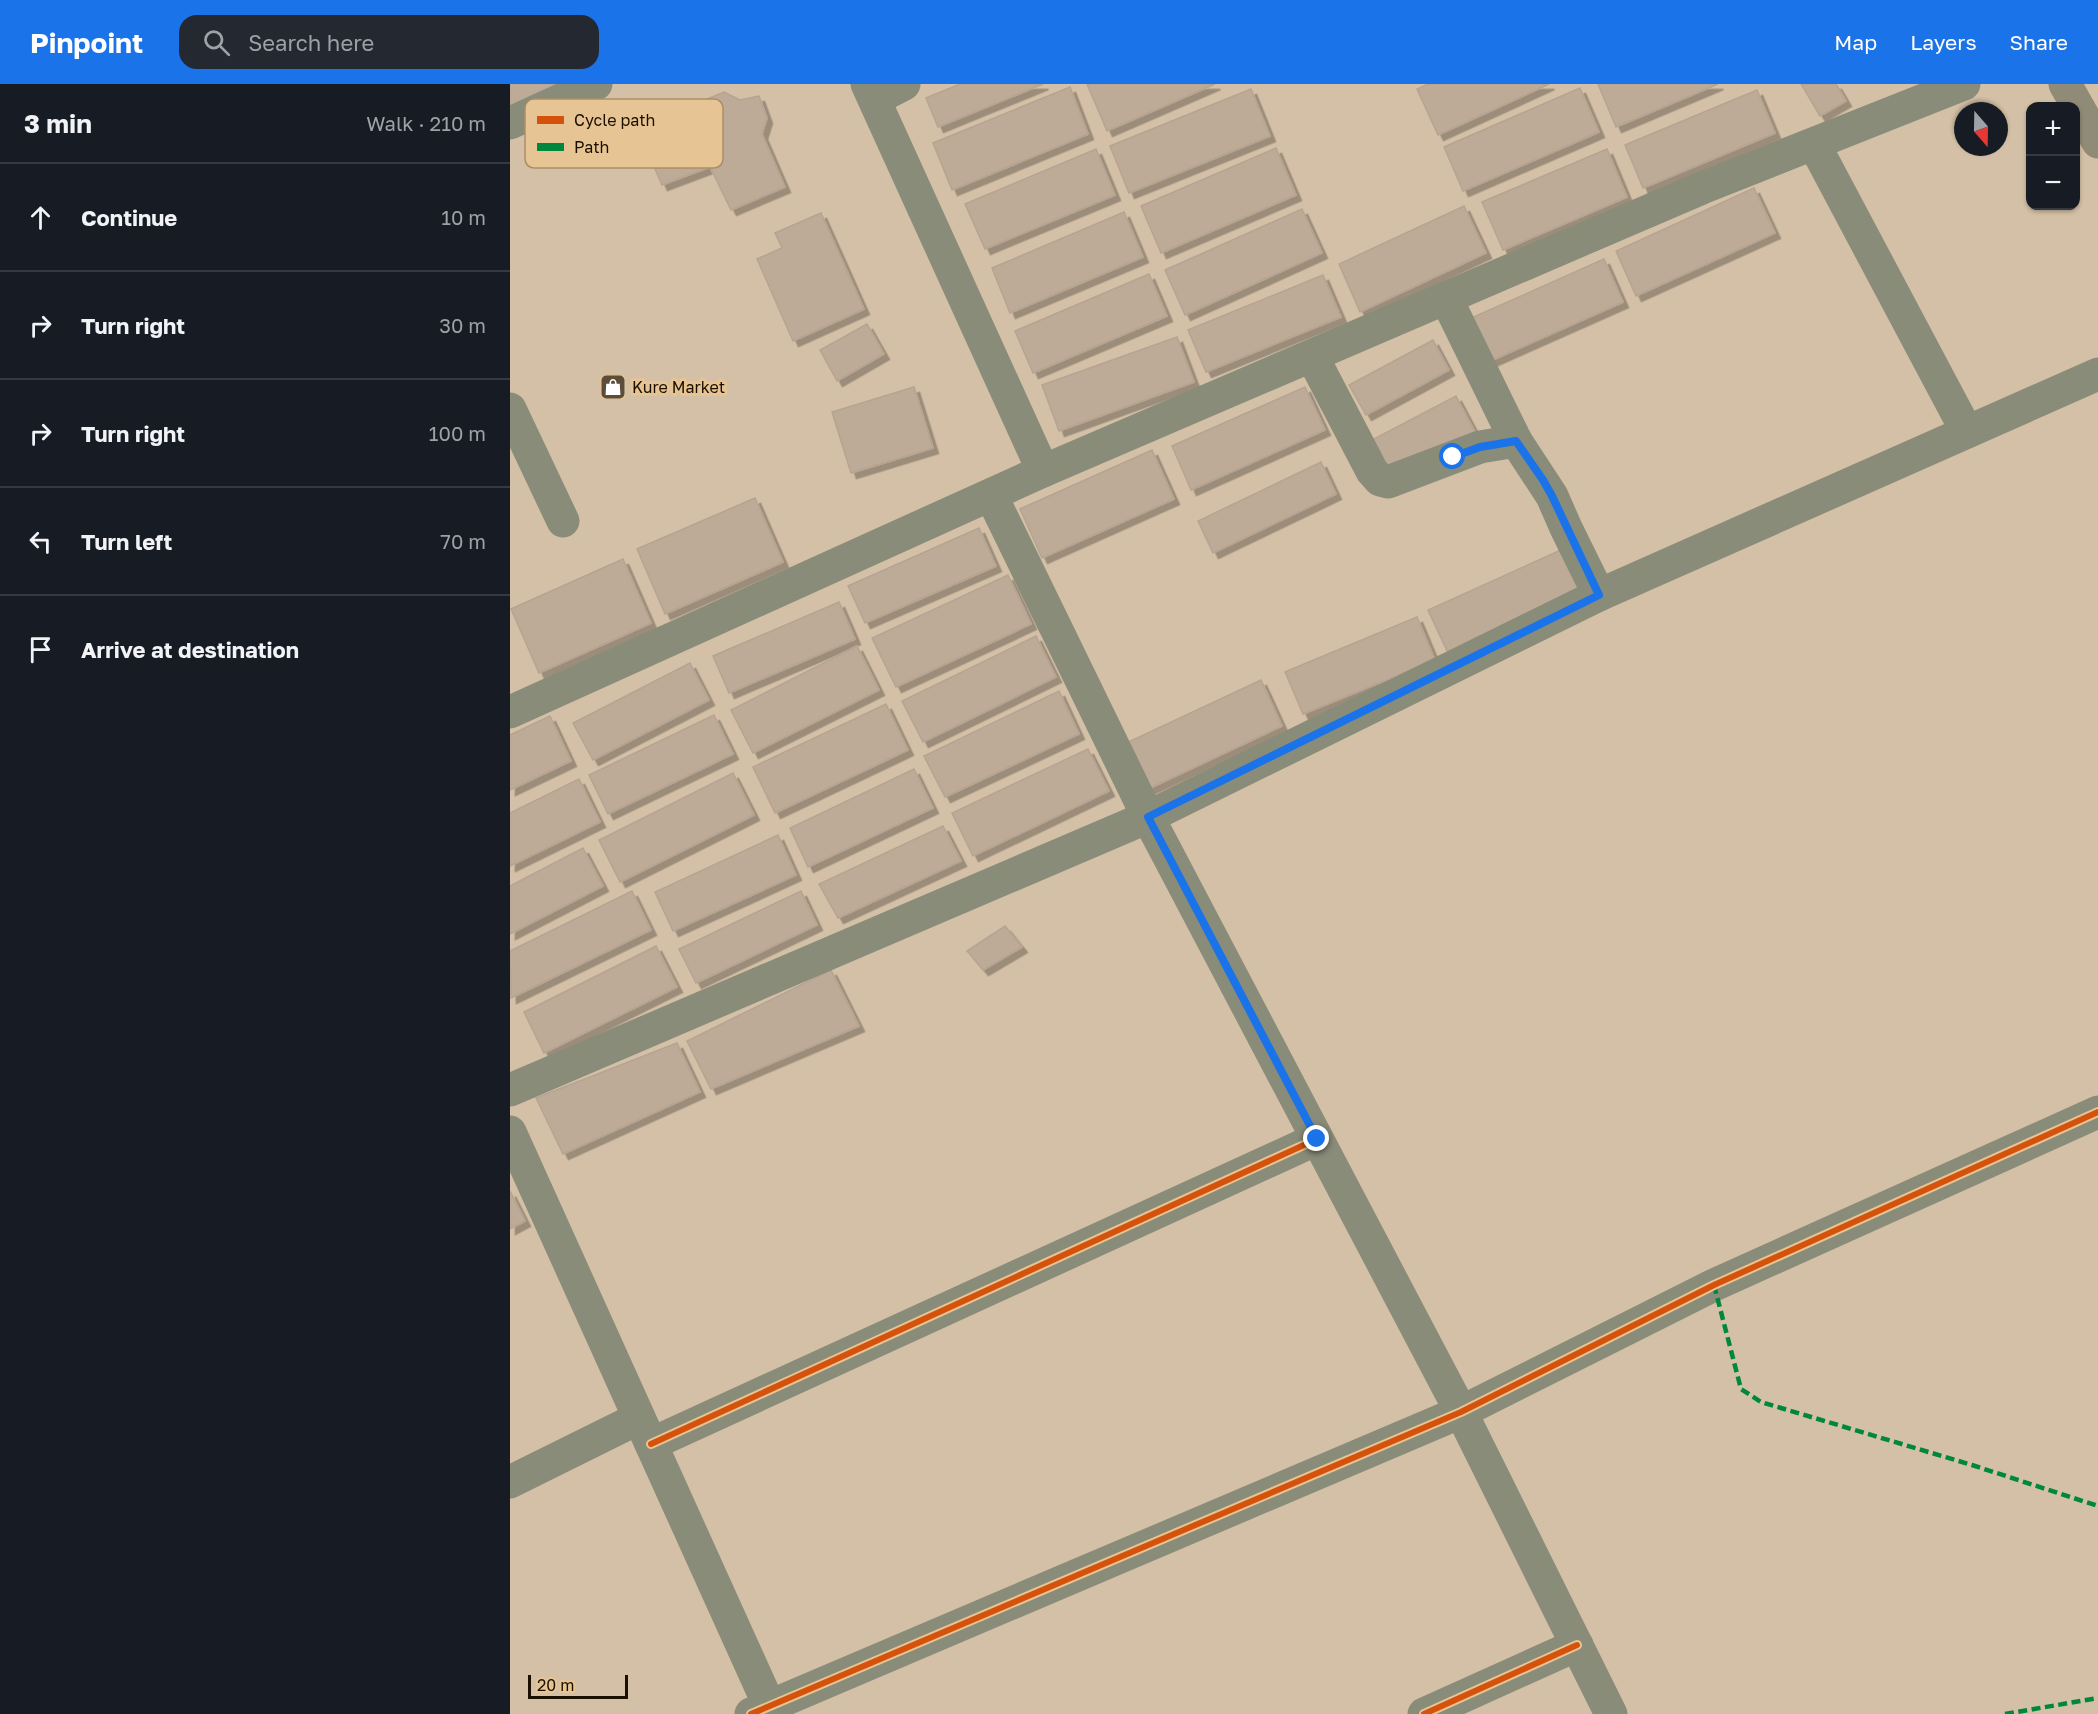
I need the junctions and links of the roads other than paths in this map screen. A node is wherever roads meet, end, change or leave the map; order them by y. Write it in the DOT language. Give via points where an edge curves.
graph roads {
  1 [pos="596,84"];
  2 [pos="904,84"];
  3 [pos="1965,84"];
  4 [pos="2065,84"];
  5 [pos="871,91"];
  6 [pos="563,99"];
  7 [pos="525,116"];
  8 [pos="510,123"];
  9 [pos="2098,142"];
  10 [pos="1814,144"];
  11 [pos="1446,298"];
  12 [pos="1312,356"];
  13 [pos="2098,374"];
  14 [pos="510,409"];
  15 [pos="1966,432"];
  16 [pos="1516,441"];
  17 [pos="1043,471"];
  18 [pos="991,495"];
  19 [pos="563,521"];
  20 [pos="1599,595"];
  21 [pos="510,712"];
  22 [pos="1148,817"];
  23 [pos="510,1090"];
  24 [pos="2098,1112"];
  25 [pos="510,1132"];
  26 [pos="1317,1139"];
  27 [pos="1461,1412"];
  28 [pos="645,1431"];
  29 [pos="510,1482"];
  30 [pos="1576,1644"];
  31 [pos="764,1711"];
  32 [pos="1424,1714"];
  33 [pos="1611,1714"];
  1 -- 6 [label="street"];
  2 -- 5 [label="street"];
  3 -- 10 [label="street"];
  4 -- 9 [label="main road"];
  5 -- 17 [label="street"];
  7 -- 8 [label="street"];
  10 -- 11 [label="street"];
  10 -- 15 [label="street"];
  11 -- 12 [label="street"];
  11 -- 16 [label="street"];
  12 -- 16 [label="street" via="1380,480 1388,482 1480,447"];
  12 -- 17 [label="street"];
  13 -- 15 [label="street"];
  14 -- 19 [label="street"];
  15 -- 20 [label="street"];
  16 -- 20 [label="street" via="1552,496"];
  17 -- 18 [label="street"];
  18 -- 21 [label="street"];
  18 -- 22 [label="street"];
  20 -- 22 [label="street"];
  22 -- 23 [label="street"];
  22 -- 26 [label="street"];
  24 -- 27 [label="street" via="1714,1286"];
  25 -- 28 [label="street"];
  26 -- 27 [label="street"];
  26 -- 28 [label="street"];
  27 -- 30 [label="street"];
  27 -- 31 [label="street"];
  28 -- 29 [label="street"];
  28 -- 31 [label="street"];
  30 -- 32 [label="street"];
  30 -- 33 [label="street"];
}
